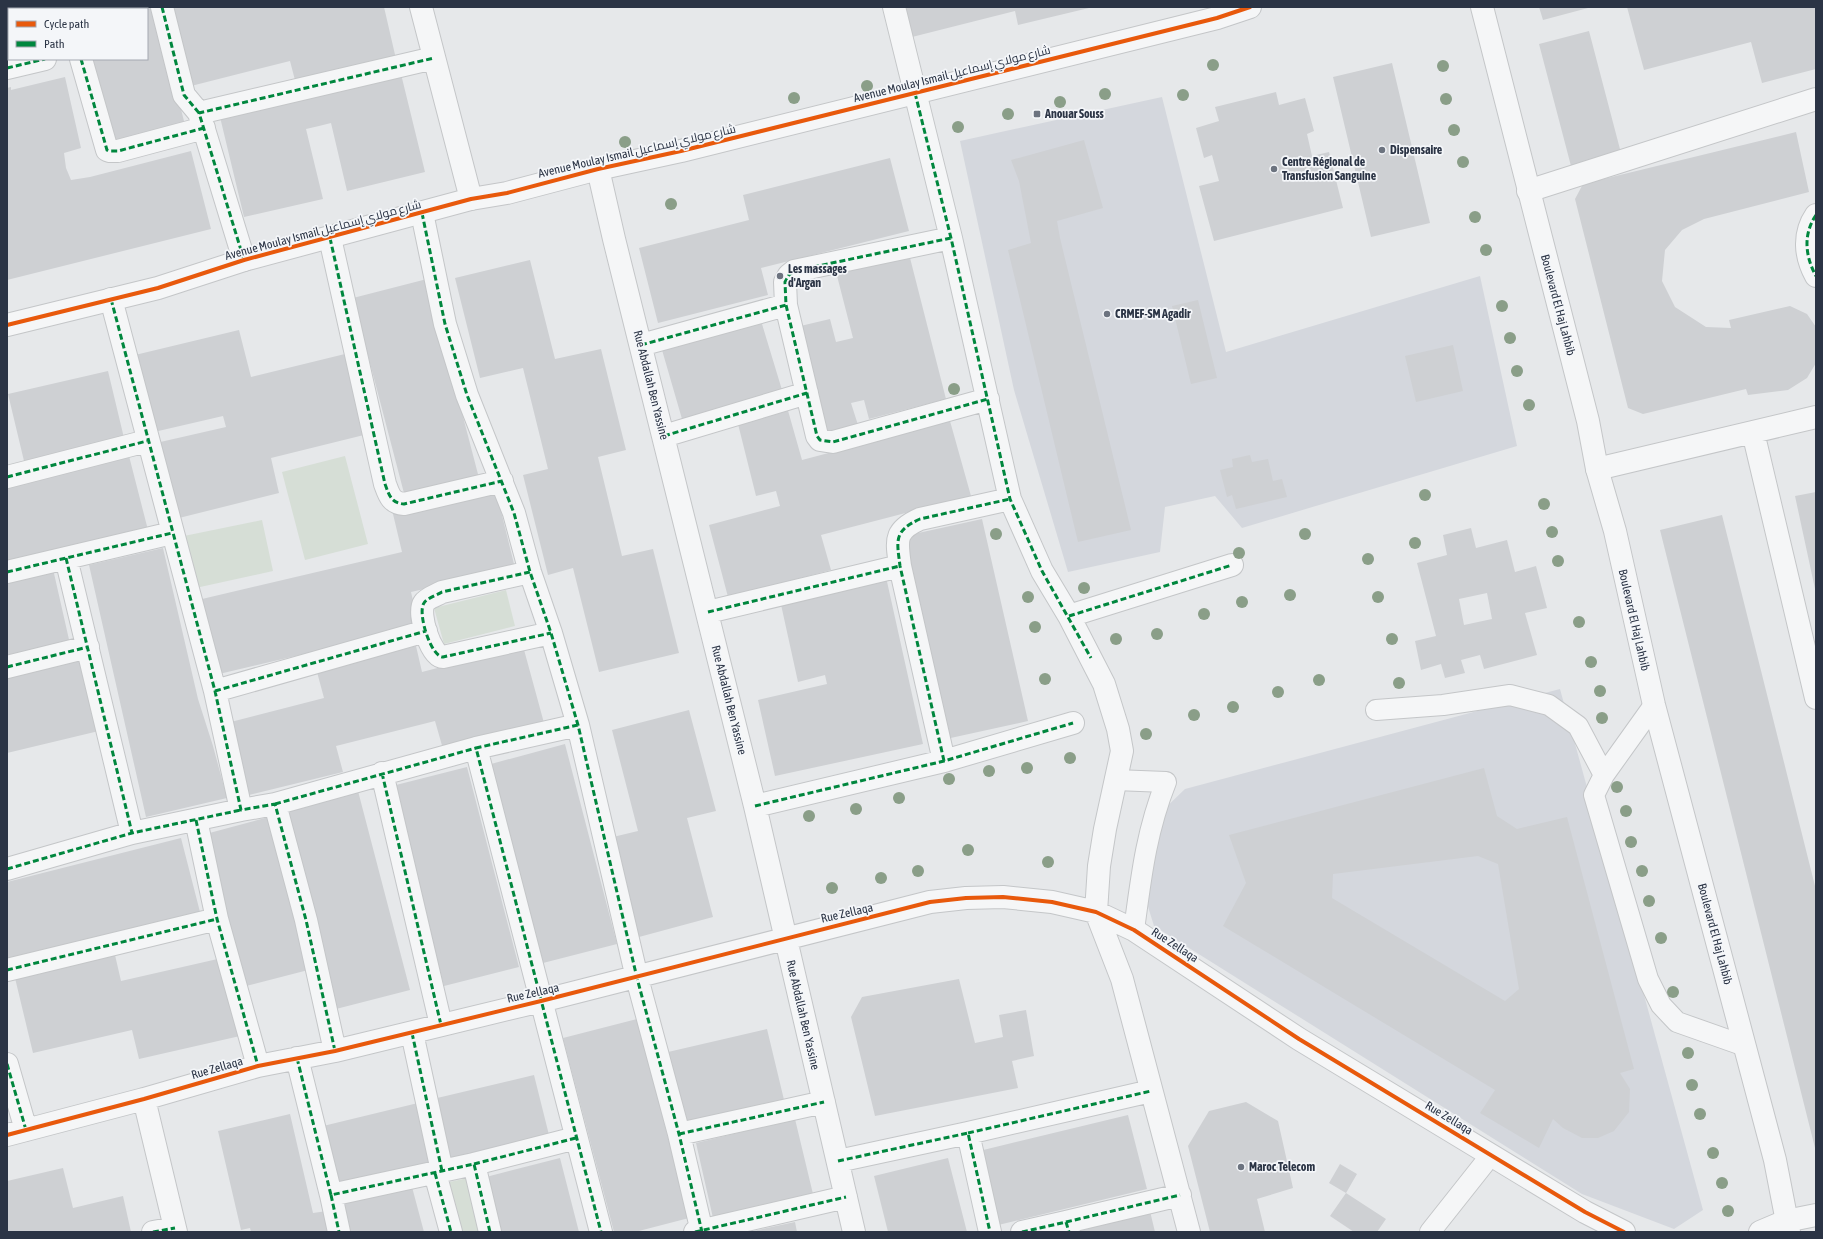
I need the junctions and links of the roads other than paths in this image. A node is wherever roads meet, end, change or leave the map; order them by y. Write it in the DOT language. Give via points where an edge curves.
graph roads {
  1 [pos="162,7"];
  2 [pos="421,7"];
  3 [pos="894,7"];
  4 [pos="1250,7"];
  5 [pos="1482,7"];
  6 [pos="434,58"];
  7 [pos="41,60"];
  8 [pos="81,60"];
  9 [pos="7,68"];
  10 [pos="915,93"];
  11 [pos="1816,99"];
  12 [pos="202,120"];
  13 [pos="598,169"];
  14 [pos="1528,191"];
  15 [pos="471,199"];
  16 [pos="422,213"];
  17 [pos="1816,215"];
  18 [pos="330,238"];
  19 [pos="952,238"];
  20 [pos="244,260"];
  21 [pos="1816,276"];
  22 [pos="111,299"];
  23 [pos="786,305"];
  24 [pos="7,325"];
  25 [pos="641,344"];
  26 [pos="807,393"];
  27 [pos="988,400"];
  28 [pos="1816,417"];
  29 [pos="1753,432"];
  30 [pos="664,436"];
  31 [pos="147,441"];
  32 [pos="1598,469"];
  33 [pos="7,477"];
  34 [pos="502,481"];
  35 [pos="1010,499"];
  36 [pos="172,533"];
  37 [pos="66,558"];
  38 [pos="1232,565"];
  39 [pos="900,566"];
  40 [pos="7,572"];
  41 [pos="530,572"];
  42 [pos="708,612"];
  43 [pos="1069,616"];
  44 [pos="426,631"];
  45 [pos="551,633"];
  46 [pos="88,646"];
  47 [pos="1810,649"];
  48 [pos="7,667"];
  49 [pos="215,691"];
  50 [pos="1816,698"];
  51 [pos="1654,705"];
  52 [pos="1376,710"];
  53 [pos="1073,723"];
  54 [pos="578,725"];
  55 [pos="476,748"];
  56 [pos="944,761"];
  57 [pos="382,773"];
  58 [pos="1604,775"];
  59 [pos="1115,780"];
  60 [pos="275,804"];
  61 [pos="755,806"];
  62 [pos="241,810"];
  63 [pos="196,820"];
  64 [pos="132,833"];
  65 [pos="7,869"];
  66 [pos="1096,912"];
  67 [pos="217,919"];
  68 [pos="1134,930"];
  69 [pos="786,938"];
  70 [pos="7,970"];
  71 [pos="636,978"];
  72 [pos="541,1002"];
  73 [pos="441,1025"];
  74 [pos="412,1032"];
  75 [pos="1745,1046"];
  76 [pos="335,1051"];
  77 [pos="297,1058"];
  78 [pos="7,1064"];
  79 [pos="258,1066"];
  80 [pos="1151,1091"];
  81 [pos="144,1099"];
  82 [pos="824,1102"];
  83 [pos="16,1133"];
  84 [pos="968,1133"];
  85 [pos="679,1134"];
  86 [pos="576,1138"];
  87 [pos="1491,1155"];
  88 [pos="838,1161"];
  89 [pos="474,1164"];
  90 [pos="439,1172"];
  91 [pos="1180,1194"];
  92 [pos="331,1195"];
  93 [pos="846,1197"];
  94 [pos="1816,1215"];
  95 [pos="1788,1226"];
  96 [pos="1068,1227"];
  97 [pos="176,1230"];
  98 [pos="700,1231"];
  99 [pos="153,1232"];
  100 [pos="339,1232"];
  101 [pos="451,1232"];
  102 [pos="490,1232"];
  103 [pos="601,1232"];
  104 [pos="854,1232"];
  105 [pos="990,1232"];
  106 [pos="1022,1232"];
  107 [pos="1189,1232"];
  108 [pos="1430,1232"];
  109 [pos="1624,1232"];
  110 [pos="1760,1232"];
  1 -- 12 [label="street" via="184,95"];
  2 -- 6 [label="street"];
  3 -- 10 [label="street"];
  4 -- 10 [label="street, Avenue Moulay Ismail شارع مولاي إسماعيل" via="1217,18"];
  5 -- 14 [label="street, Boulevard El Haj Lahbib"];
  6 -- 12 [label="street"];
  6 -- 15 [label="street"];
  7 -- 9 [label="street"];
  8 -- 12 [label="street" via="107,150 118,151"];
  10 -- 13 [label="street, Avenue Moulay Ismail شارع مولاي إسماعيل"];
  10 -- 19 [label="street"];
  11 -- 14 [label="street"];
  12 -- 20 [label="street"];
  13 -- 15 [label="street, Avenue Moulay Ismail شارع مولاي إسماعيل" via="507,193"];
  13 -- 25 [label="street, Rue Abdallah Ben Yassine"];
  14 -- 32 [label="street, Boulevard El Haj Lahbib" via="1588,421"];
  15 -- 16 [label="street, Avenue Moulay Ismail شارع مولاي إسماعيل"];
  16 -- 18 [label="street, Avenue Moulay Ismail شارع مولاي إسماعيل"];
  16 -- 34 [label="street" via="445,324 467,395"];
  17 -- 21 [label="street" via="1807,235 1810,266"];
  18 -- 20 [label="street, Avenue Moulay Ismail شارع مولاي إسماعيل"];
  18 -- 34 [label="street" via="389,497 396,503 404,504"];
  19 -- 23 [label="street" via="794,271 785,282"];
  19 -- 27 [label="street"];
  20 -- 22 [label="street, Avenue Moulay Ismail شارع مولاي إسماعيل" via="158,288"];
  22 -- 24 [label="street, Avenue Moulay Ismail شارع مولاي إسماعيل"];
  22 -- 31 [label="street"];
  23 -- 25 [label="street"];
  23 -- 26 [label="street"];
  25 -- 30 [label="street, Rue Abdallah Ben Yassine"];
  26 -- 27 [label="street" via="817,436 820,440 833,442"];
  26 -- 30 [label="street"];
  27 -- 35 [label="street"];
  28 -- 29 [label="street"];
  29 -- 32 [label="street"];
  29 -- 47 [label="street"];
  30 -- 42 [label="street, Rue Abdallah Ben Yassine"];
  31 -- 33 [label="street"];
  31 -- 36 [label="street"];
  32 -- 51 [label="street, Boulevard El Haj Lahbib"];
  34 -- 41 [label="street" via="514,513"];
  35 -- 39 [label="street" via="912,522 898,537"];
  35 -- 43 [label="street" via="1042,571"];
  36 -- 37 [label="street"];
  36 -- 49 [label="street"];
  37 -- 40 [label="street"];
  37 -- 46 [label="street"];
  38 -- 43 [label="street"];
  39 -- 42 [label="street"];
  39 -- 56 [label="street"];
  41 -- 44 [label="street" via="442,592 431,598 424,602 421,610"];
  41 -- 45 [label="street"];
  42 -- 61 [label="street, Rue Abdallah Ben Yassine"];
  43 -- 59 [label="street" via="1104,684 1118,729 1122,751"];
  44 -- 45 [label="street" via="436,654 444,658"];
  44 -- 49 [label="street"];
  45 -- 54 [label="street"];
  46 -- 48 [label="street"];
  46 -- 64 [label="street"];
  47 -- 50 [label="street"];
  49 -- 62 [label="street"];
  51 -- 58 [label="lane"];
  51 -- 75 [label="street, Boulevard El Haj Lahbib"];
  52 -- 58 [label="lane" via="1443,705 1510,695 1549,705 1578,726"];
  53 -- 56 [label="street"];
  54 -- 55 [label="street"];
  54 -- 71 [label="street"];
  55 -- 57 [label="street"];
  55 -- 72 [label="street"];
  56 -- 61 [label="street"];
  57 -- 60 [label="street"];
  57 -- 73 [label="street"];
  58 -- 75 [label="lane" via="1594,795 1648,979 1661,1005 1677,1022"];
  59 -- 66 [label="street" via="1099,866"];
  59 -- 68 [label="lane" via="1166,782 1152,820 1146,847"];
  60 -- 62 [label="street"];
  60 -- 76 [label="street" via="306,920"];
  61 -- 69 [label="street, Rue Abdallah Ben Yassine"];
  62 -- 63 [label="street"];
  63 -- 64 [label="street"];
  63 -- 67 [label="street"];
  64 -- 65 [label="street"];
  66 -- 68 [label="street, Rue Zellaqa"];
  66 -- 69 [label="street, Rue Zellaqa" via="1052,902 1003,897 966,898 930,902"];
  66 -- 80 [label="street" via="1122,979"];
  67 -- 70 [label="street"];
  67 -- 79 [label="street"];
  68 -- 87 [label="street, Rue Zellaqa" via="1299,1039"];
  69 -- 71 [label="street, Rue Zellaqa"];
  69 -- 82 [label="street, Rue Abdallah Ben Yassine"];
  71 -- 72 [label="street, Rue Zellaqa"];
  71 -- 85 [label="street"];
  72 -- 73 [label="street, Rue Zellaqa"];
  72 -- 86 [label="street"];
  73 -- 74 [label="street, Rue Zellaqa"];
  74 -- 76 [label="street, Rue Zellaqa"];
  74 -- 90 [label="street"];
  75 -- 95 [label="street, Boulevard El Haj Lahbib" via="1775,1160"];
  76 -- 77 [label="street, Rue Zellaqa"];
  77 -- 79 [label="street, Rue Zellaqa"];
  77 -- 92 [label="street"];
  78 -- 83 [label="street"];
  79 -- 81 [label="street, Rue Zellaqa"];
  80 -- 84 [label="street"];
  80 -- 91 [label="street"];
  81 -- 83 [label="street, Rue Zellaqa"];
  81 -- 97 [label="street"];
  82 -- 85 [label="street"];
  82 -- 88 [label="street, Rue Abdallah Ben Yassine"];
  84 -- 88 [label="street"];
  84 -- 105 [label="street"];
  85 -- 98 [label="street"];
  86 -- 89 [label="street"];
  86 -- 103 [label="street"];
  87 -- 108 [label="lane"];
  87 -- 109 [label="street, Rue Zellaqa" via="1585,1212"];
  88 -- 93 [label="street, Rue Abdallah Ben Yassine"];
  89 -- 90 [label="street"];
  89 -- 102 [label="street"];
  90 -- 92 [label="street"];
  90 -- 101 [label="street"];
  91 -- 96 [label="street"];
  91 -- 107 [label="street"];
  92 -- 100 [label="street"];
  93 -- 98 [label="street"];
  93 -- 104 [label="street, Rue Abdallah Ben Yassine"];
  94 -- 95 [label="street"];
  95 -- 110 [label="street"];
  96 -- 106 [label="street"];
  97 -- 99 [label="street"];
}
